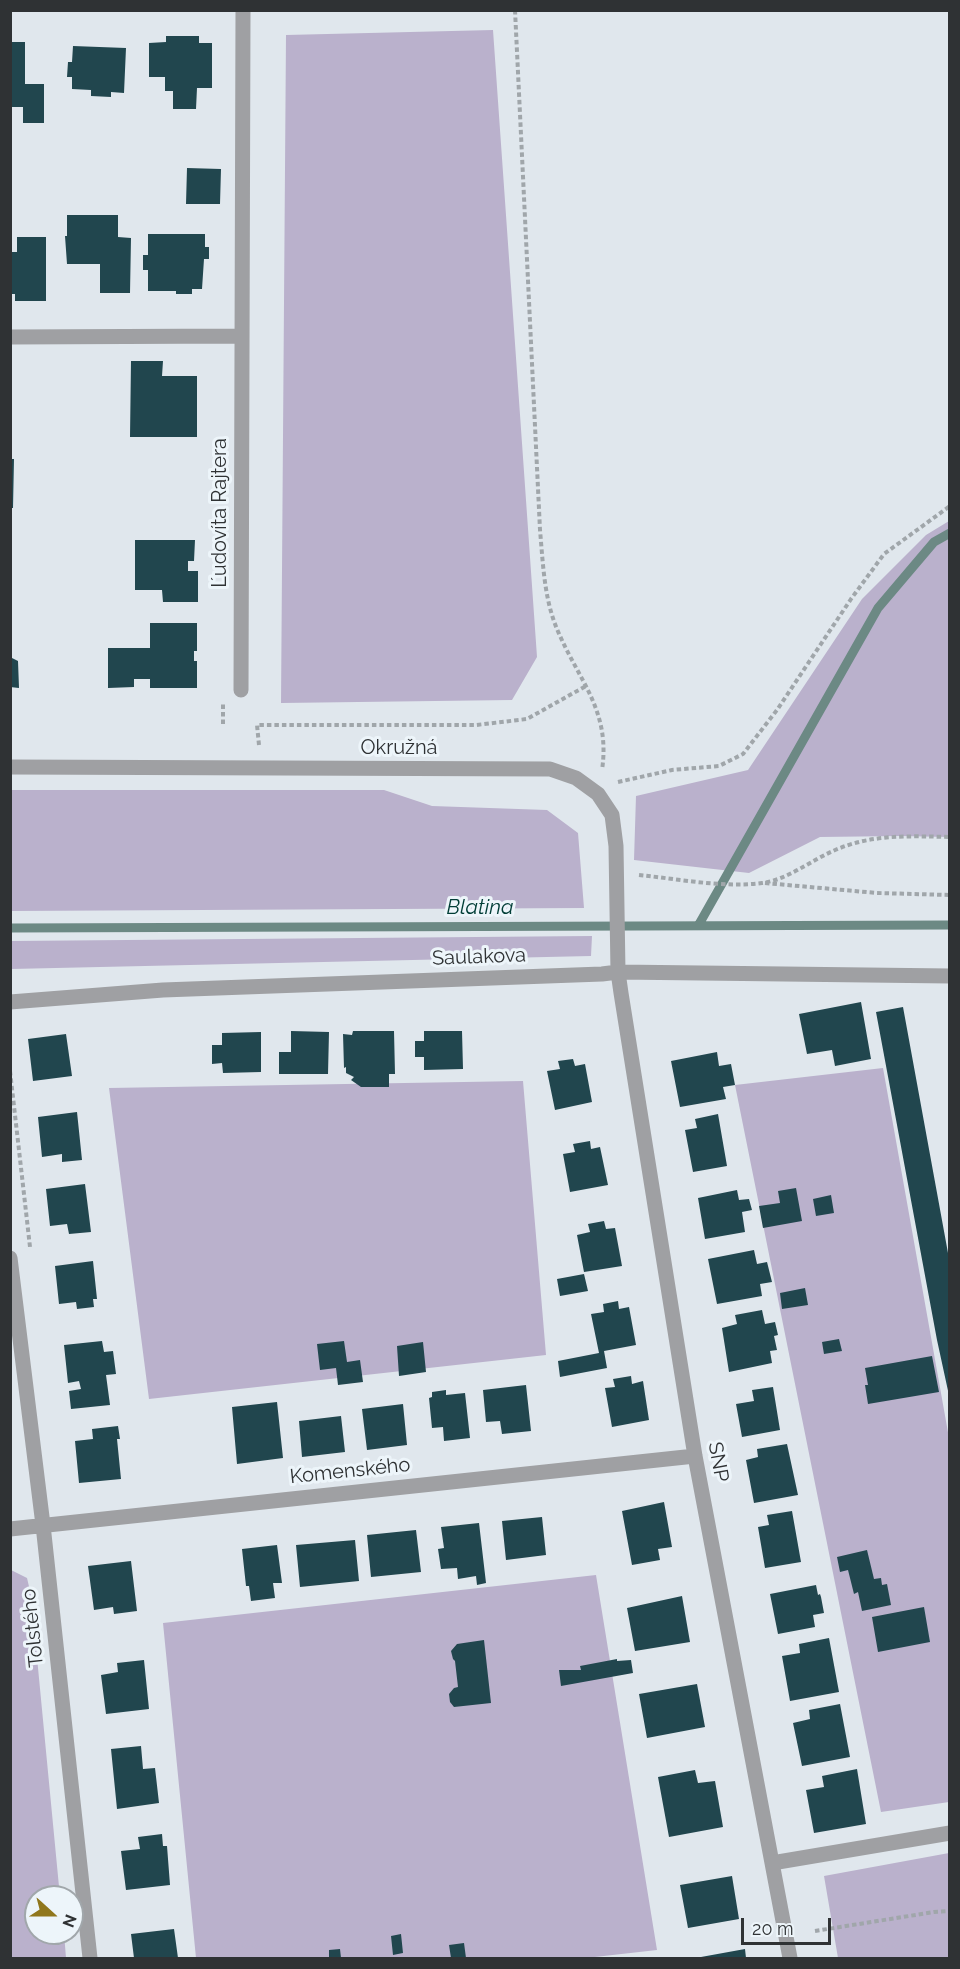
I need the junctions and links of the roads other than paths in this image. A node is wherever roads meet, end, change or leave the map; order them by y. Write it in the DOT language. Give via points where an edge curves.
graph roads {
  1 [pos="243,10"];
  2 [pos="241,336"];
  3 [pos="10,337"];
  4 [pos="240,690"];
  5 [pos="10,768"];
  6 [pos="618,972"];
  7 [pos="950,976"];
  8 [pos="10,1002"];
  9 [pos="10,1258"];
  10 [pos="695,1456"];
  11 [pos="43,1525"];
  12 [pos="10,1529"];
  13 [pos="950,1833"];
  14 [pos="772,1863"];
  15 [pos="90,1959"];
  16 [pos="790,1959"];
  1 -- 2 [label="street, Ľudovíta Rajtera"];
  2 -- 3 [label="street"];
  2 -- 4 [label="street, Ľudovíta Rajtera"];
  5 -- 6 [label="street, Okružná" via="550,769 576,778 598,794 612,815"];
  6 -- 7 [label="street, Saulakova"];
  6 -- 8 [label="street, Saulakova" via="163,990"];
  6 -- 10 [label="street, SNP"];
  9 -- 11 [label="street, Tolstého"];
  10 -- 11 [label="street, Komenského"];
  10 -- 14 [label="street, SNP"];
  11 -- 12 [label="street, Komenského"];
  11 -- 15 [label="street, Tolstého"];
  13 -- 14 [label="street"];
  14 -- 16 [label="street, SNP"];
}
